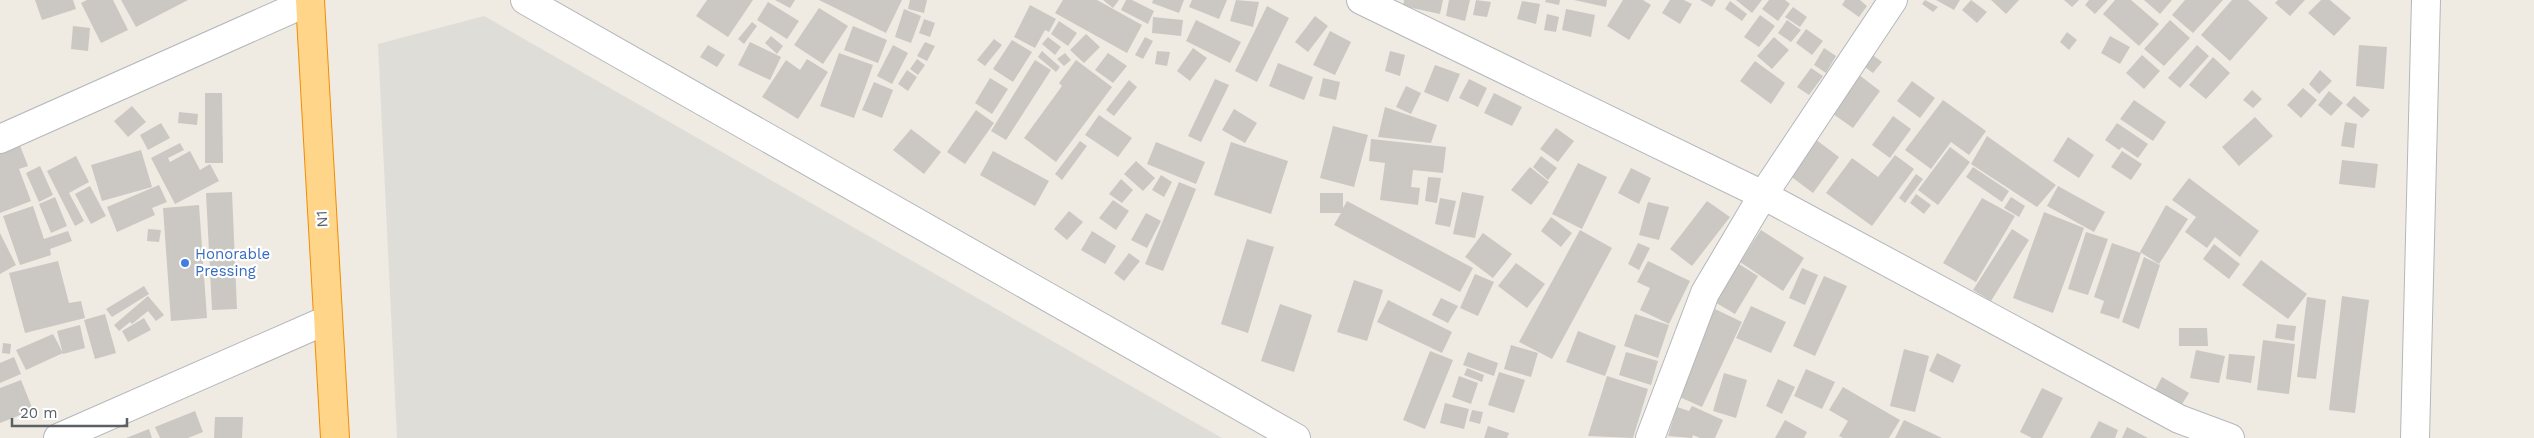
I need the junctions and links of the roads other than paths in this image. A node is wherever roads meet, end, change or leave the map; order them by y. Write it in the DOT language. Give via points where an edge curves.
graph roads {
  1 [pos="310,0"];
  2 [pos="525,0"];
  3 [pos="1361,0"];
  4 [pos="1893,0"];
  5 [pos="2426,0"];
  6 [pos="0,139"];
  7 [pos="1763,195"];
  8 [pos="327,320"];
  9 [pos="1267,429"];
  10 [pos="58,438"];
  11 [pos="334,438"];
  12 [pos="1296,438"];
  13 [pos="1650,438"];
  14 [pos="2230,438"];
  15 [pos="2415,438"];
  1 -- 6 [label="street"];
  1 -- 8 [label="highway, N1"];
  2 -- 9 [label="street"];
  3 -- 7 [label="street"];
  4 -- 7 [label="street"];
  5 -- 15 [label="street"];
  7 -- 13 [label="street" via="1705,293"];
  7 -- 14 [label="street" via="2179,420"];
  8 -- 10 [label="street"];
  8 -- 11 [label="highway, N1"];
  9 -- 12 [label="street"];
}
